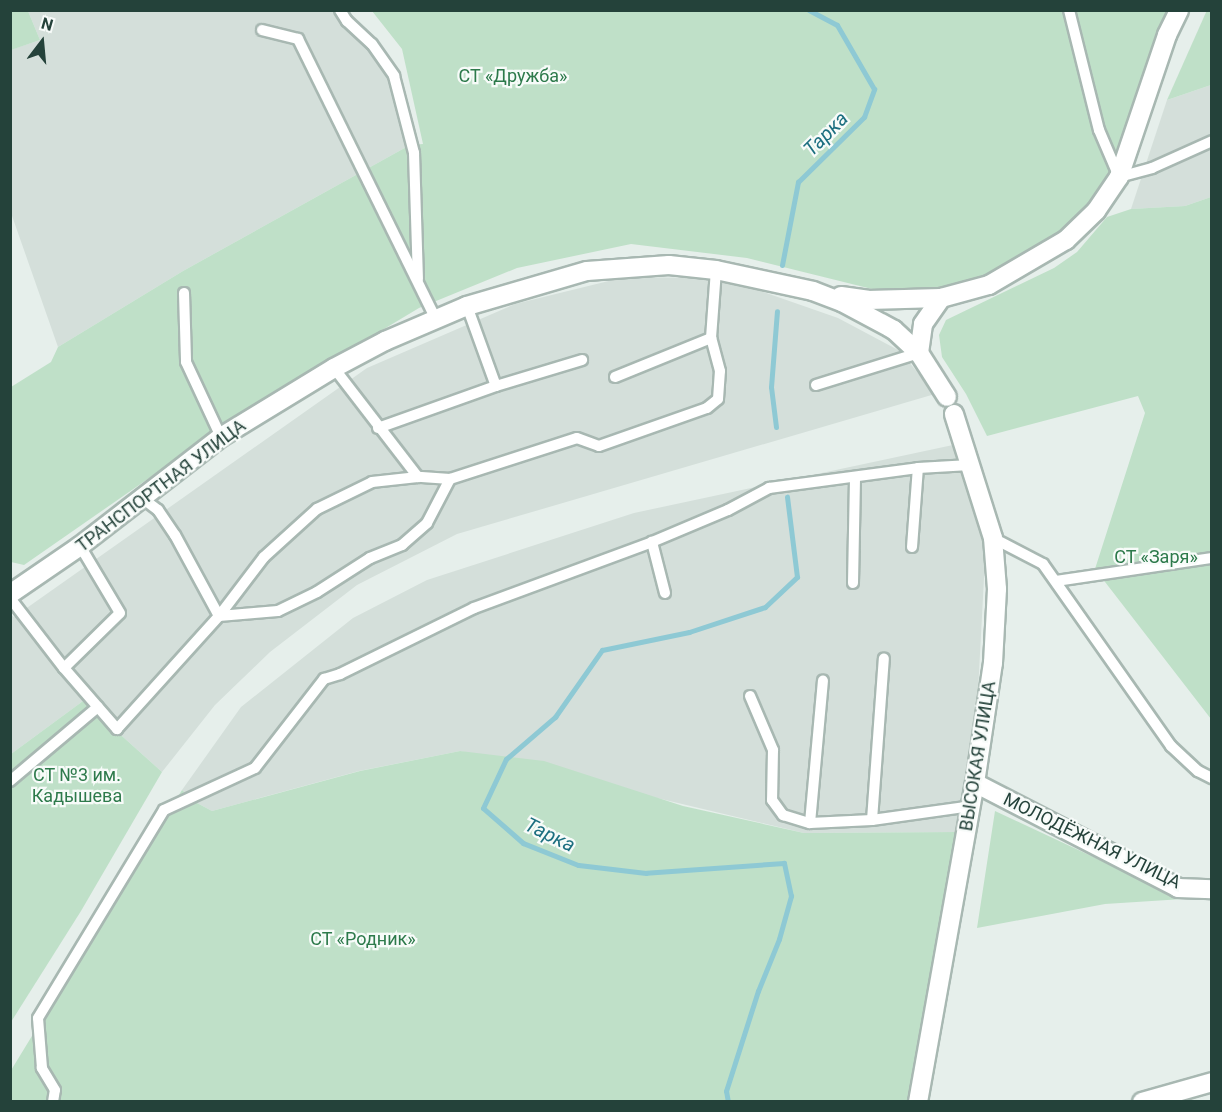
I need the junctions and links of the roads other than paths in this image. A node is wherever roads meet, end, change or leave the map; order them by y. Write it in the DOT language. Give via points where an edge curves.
graph roads {
  1 [pos="340,10"];
  2 [pos="1070,10"];
  3 [pos="1179,10"];
  4 [pos="262,30"];
  5 [pos="1212,141"];
  6 [pos="1119,177"];
  7 [pos="716,270"];
  8 [pos="419,285"];
  9 [pos="813,291"];
  10 [pos="184,293"];
  11 [pos="941,298"];
  12 [pos="467,306"];
  13 [pos="436,320"];
  14 [pos="711,338"];
  15 [pos="919,352"];
  16 [pos="582,360"];
  17 [pos="334,368"];
  18 [pos="615,377"];
  19 [pos="816,385"];
  20 [pos="496,386"];
  21 [pos="378,428"];
  22 [pos="221,437"];
  23 [pos="970,465"];
  24 [pos="918,468"];
  25 [pos="418,477"];
  26 [pos="855,477"];
  27 [pos="450,479"];
  28 [pos="142,498"];
  29 [pos="993,538"];
  30 [pos="652,542"];
  31 [pos="80,546"];
  32 [pos="912,547"];
  33 [pos="1212,558"];
  34 [pos="1056,581"];
  35 [pos="853,584"];
  36 [pos="665,593"];
  37 [pos="10,596"];
  38 [pos="219,616"];
  39 [pos="884,657"];
  40 [pos="64,668"];
  41 [pos="823,681"];
  42 [pos="750,696"];
  43 [pos="98,707"];
  44 [pos="1212,778"];
  45 [pos="10,781"];
  46 [pos="975,783"];
  47 [pos="971,806"];
  48 [pos="872,820"];
  49 [pos="810,823"];
  50 [pos="1212,890"];
  51 [pos="1212,1082"];
  52 [pos="53,1101"];
  53 [pos="918,1101"];
  54 [pos="1142,1101"];
  1 -- 8 [label="lane" via="372,44 394,76 414,153"];
  2 -- 6 [label="lane" via="1099,130"];
  3 -- 6 [label="street" via="1167,34"];
  4 -- 8 [label="lane" via="298,39"];
  5 -- 6 [label="lane" via="1152,168"];
  6 -- 11 [label="street" via="1096,211 1066,240 989,285"];
  7 -- 9 [label="street, ТРАНСПОРТНАЯ УЛИЦА"];
  7 -- 12 [label="street, ТРАНСПОРТНАЯ УЛИЦА" via="669,265 587,271"];
  7 -- 14 [label="lane"];
  8 -- 13 [label="lane"];
  9 -- 11 [label="street" via="868,300"];
  9 -- 15 [label="street, ТРАНСПОРТНАЯ УЛИЦА" via="894,330"];
  10 -- 22 [label="lane" via="186,362"];
  11 -- 15 [label="street" via="923,324"];
  12 -- 13 [label="street, ТРАНСПОРТНАЯ УЛИЦА"];
  12 -- 20 [label="lane"];
  13 -- 17 [label="street, ТРАНСПОРТНАЯ УЛИЦА"];
  14 -- 18 [label="lane"];
  14 -- 27 [label="lane" via="720,371 718,399 707,408 599,446 577,438"];
  15 -- 19 [label="lane"];
  15 -- 23 [label="street, ВЫСОКАЯ УЛИЦА" via="951,405"];
  16 -- 20 [label="lane"];
  17 -- 21 [label="lane"];
  17 -- 22 [label="street, ТРАНСПОРТНАЯ УЛИЦА"];
  20 -- 21 [label="lane"];
  21 -- 25 [label="lane"];
  22 -- 28 [label="street, ТРАНСПОРТНАЯ УЛИЦА"];
  23 -- 24 [label="lane"];
  23 -- 29 [label="street, ВЫСОКАЯ УЛИЦА"];
  24 -- 26 [label="lane"];
  24 -- 32 [label="lane"];
  25 -- 27 [label="lane"];
  25 -- 38 [label="lane" via="372,482 317,509 264,557"];
  26 -- 30 [label="lane" via="769,488"];
  26 -- 35 [label="lane"];
  27 -- 38 [label="lane" via="427,523 402,545 370,558 317,592 278,611"];
  28 -- 31 [label="street, ТРАНСПОРТНАЯ УЛИЦА"];
  28 -- 38 [label="lane" via="158,510 176,535"];
  29 -- 34 [label="lane" via="1043,564"];
  29 -- 46 [label="street, ВЫСОКАЯ УЛИЦА" via="997,589 993,663"];
  30 -- 36 [label="lane"];
  30 -- 52 [label="lane" via="474,608 324,679 255,768 164,810 38,1018 42,1068 55,1090"];
  31 -- 37 [label="street, ТРАНСПОРТНАЯ УЛИЦА"];
  31 -- 40 [label="lane" via="120,613"];
  33 -- 34 [label="lane"];
  34 -- 44 [label="lane" via="1171,747"];
  37 -- 40 [label="lane"];
  38 -- 43 [label="lane" via="117,729"];
  39 -- 48 [label="lane"];
  40 -- 43 [label="lane"];
  41 -- 49 [label="lane"];
  42 -- 49 [label="lane" via="773,750 772,800 783,815"];
  43 -- 45 [label="lane"];
  46 -- 47 [label="street, ВЫСОКАЯ УЛИЦА"];
  46 -- 50 [label="street, МОЛОДЁЖНАЯ УЛИЦА" via="1178,888"];
  47 -- 48 [label="lane"];
  47 -- 53 [label="street, ВЫСОКАЯ УЛИЦА"];
  48 -- 49 [label="lane"];
  51 -- 54 [label="street"];
}
